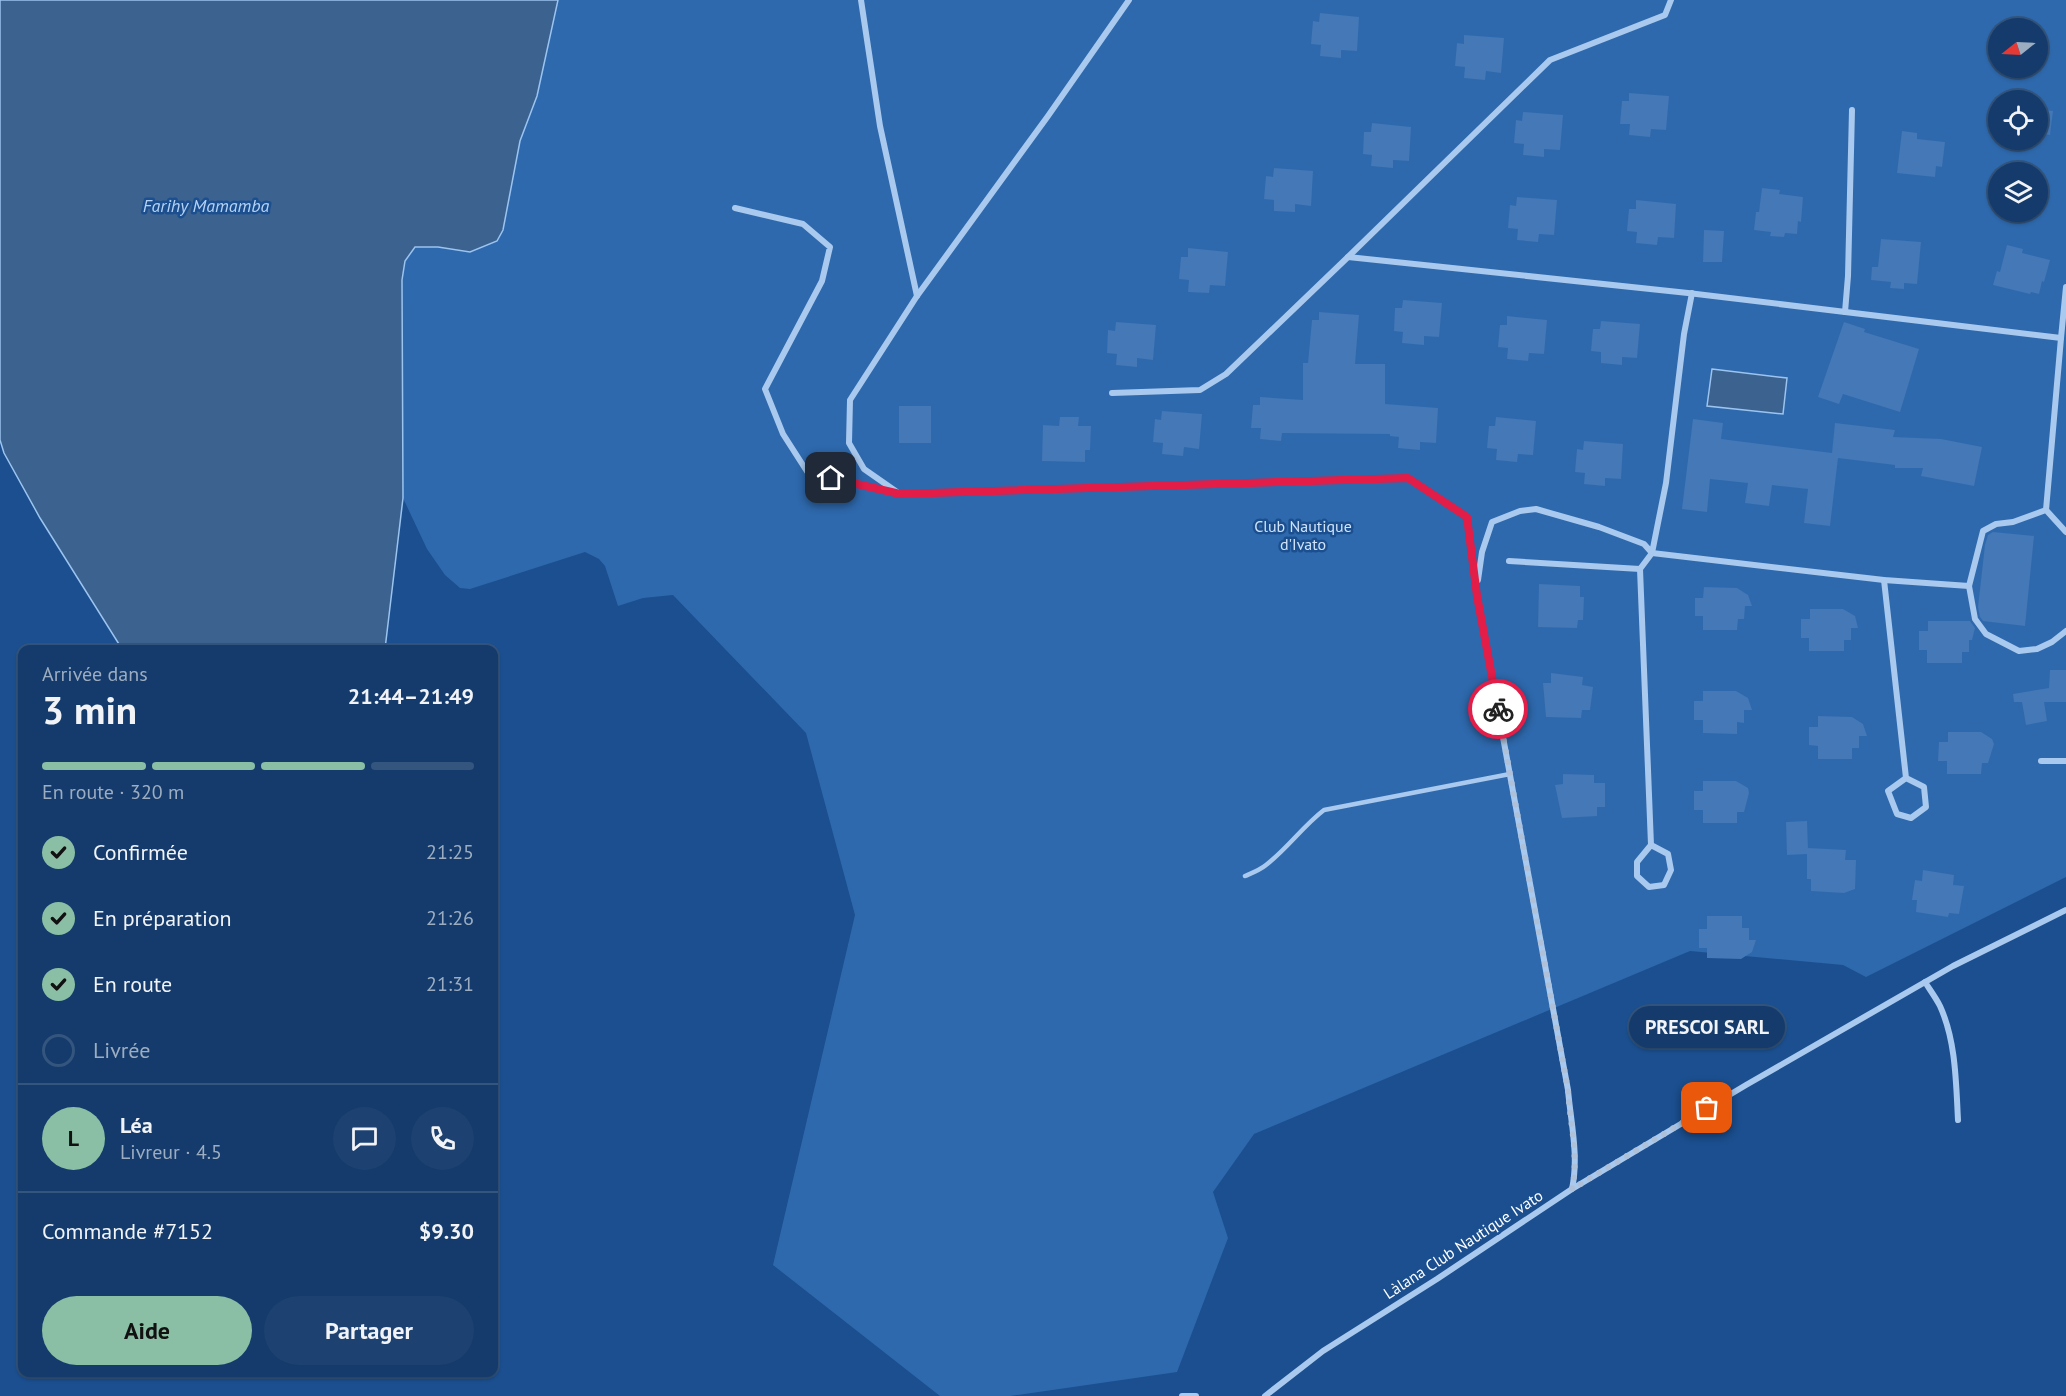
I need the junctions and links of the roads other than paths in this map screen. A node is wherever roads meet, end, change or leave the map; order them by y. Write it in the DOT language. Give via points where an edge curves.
graph roads {
  1 [pos="861,0"];
  2 [pos="1128,0"];
  3 [pos="1671,0"];
  4 [pos="1852,110"];
  5 [pos="735,208"];
  6 [pos="1348,257"];
  7 [pos="2066,287"];
  8 [pos="1692,293"];
  9 [pos="917,296"];
  10 [pos="1845,312"];
  11 [pos="2061,338"];
  12 [pos="1112,393"];
  13 [pos="900,494"];
  14 [pos="2046,510"];
  15 [pos="2066,532"];
  16 [pos="1652,553"];
  17 [pos="1509,561"];
  18 [pos="1640,569"];
  19 [pos="1884,580"];
  20 [pos="1969,586"];
  21 [pos="1476,588"];
  22 [pos="2066,631"];
  23 [pos="2041,760"];
  24 [pos="2066,761"];
  25 [pos="1510,774"];
  26 [pos="1906,778"];
  27 [pos="1651,845"];
  28 [pos="1245,876"];
  29 [pos="2066,909"];
  30 [pos="1925,982"];
  31 [pos="1958,1120"];
  32 [pos="1572,1189"];
  33 [pos="1182,1396"];
  34 [pos="1196,1396"];
  35 [pos="1265,1396"];
  1 -- 9 [label="street" via="880,126"];
  2 -- 9 [label="street"];
  3 -- 6 [label="street" via="1665,15 1550,60"];
  4 -- 10 [label="street"];
  5 -- 13 [label="street" via="803,224 830,247 822,282 765,389 783,434 808,473"];
  6 -- 8 [label="street"];
  6 -- 12 [label="street" via="1226,374 1200,390"];
  7 -- 11 [label="street"];
  8 -- 10 [label="street"];
  8 -- 16 [label="street" via="1666,483"];
  9 -- 13 [label="street" via="850,400 849,442 864,469"];
  10 -- 11 [label="street"];
  11 -- 14 [label="street"];
  13 -- 21 [label="street" via="1408,478 1467,517"];
  14 -- 15 [label="street"];
  14 -- 20 [label="street" via="1983,531"];
  16 -- 18 [label="street"];
  16 -- 19 [label="street"];
  16 -- 21 [label="street" via="1644,544 1599,527 1536,509 1520,511 1492,522"];
  17 -- 18 [label="street"];
  18 -- 27 [label="street"];
  19 -- 20 [label="street"];
  19 -- 26 [label="street"];
  20 -- 22 [label="street" via="1975,619 1986,634 2019,651 2037,649"];
  21 -- 25 [label="street"];
  23 -- 24 [label="street"];
  25 -- 28 [label="lane" via="1324,810 1264,867"];
  25 -- 32 [label="street" via="1568,1090 1576,1171"];
  26 -- 26 [label="street" via="1888,791 1897,814 1911,818 1926,807 1924,787"];
  27 -- 27 [label="street" via="1637,862 1637,876 1648,887 1664,885 1671,870 1668,854"];
  29 -- 30 [label="street, Làlana Club Nautique Ivato"];
  30 -- 31 [label="street" via="1940,1007 1949,1036"];
  30 -- 32 [label="street, Làlana Club Nautique Ivato"];
  32 -- 35 [label="street, Làlana Club Nautique Ivato" via="1323,1351"];
  33 -- 34 [label="street"];
}
